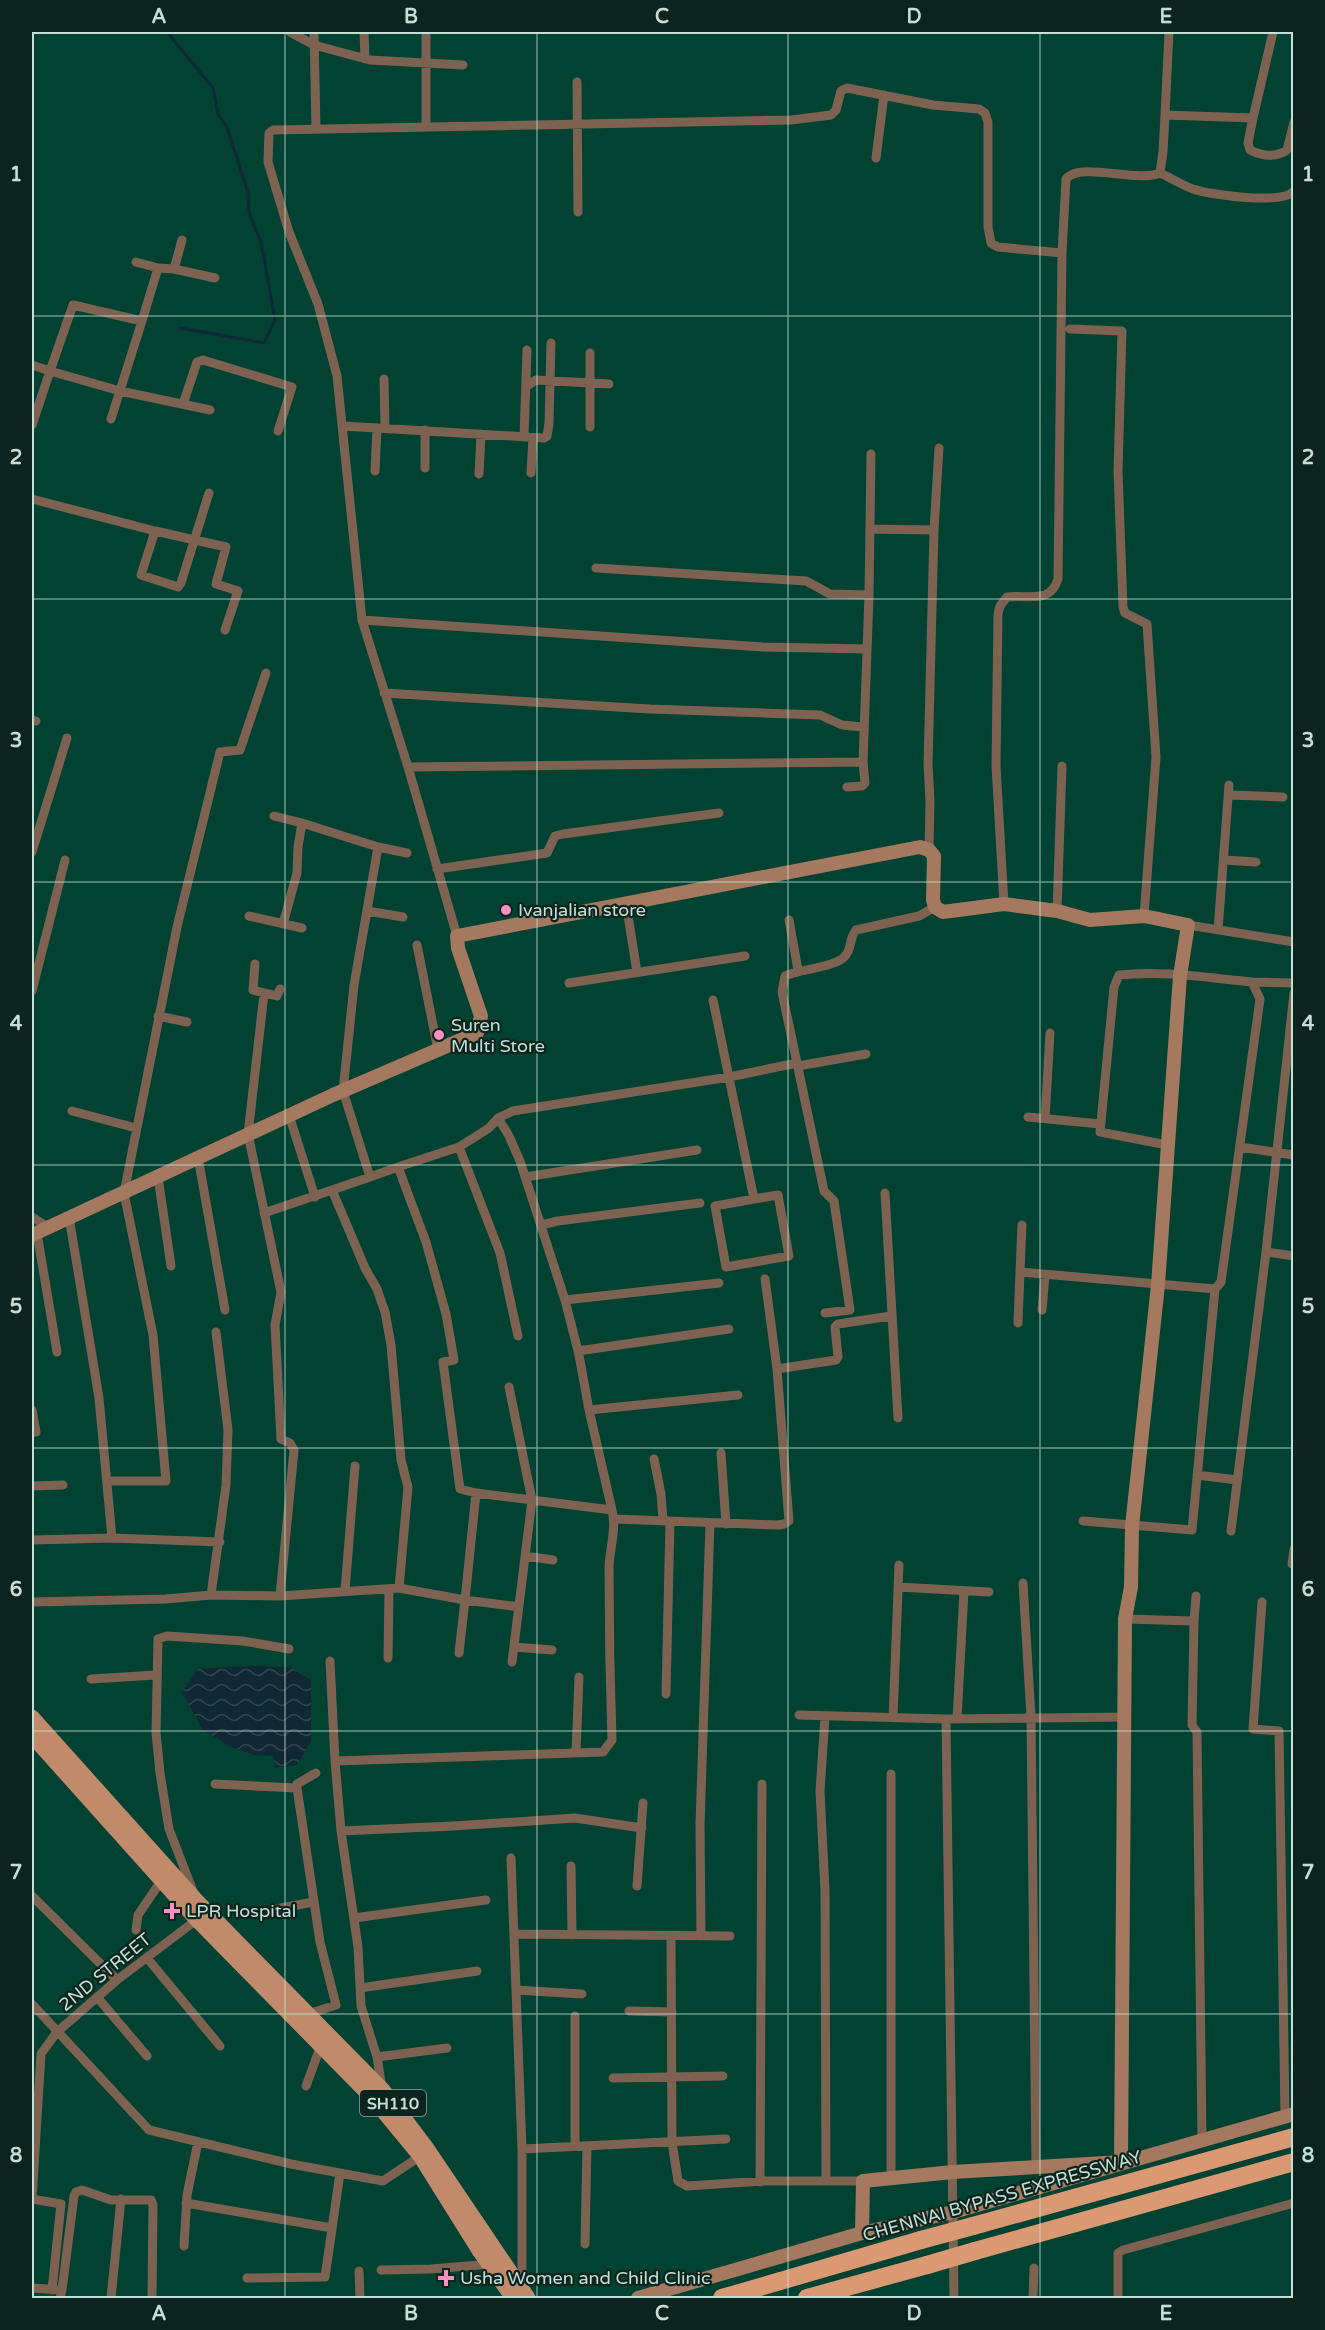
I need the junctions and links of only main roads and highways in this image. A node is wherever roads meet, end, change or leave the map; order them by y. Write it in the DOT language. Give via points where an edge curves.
graph roads {
  1 [pos="32,1717"];
  2 [pos="32,1736"];
  3 [pos="200,1911"];
  4 [pos="1293,2137"];
  5 [pos="424,2153"];
  6 [pos="1293,2162"];
  7 [pos="518,2295"];
  8 [pos="722,2298"];
  9 [pos="807,2298"];
  1 -- 3 [label="main road, SH110"];
  2 -- 3 [label="main road, SH110" via="161,1881"];
  3 -- 5 [label="main road, SH110"];
  3 -- 5 [label="main road, SH110" via="383,2090"];
  4 -- 8 [label="highway, CHENNAI BYPASS EXPRESSWAY, bridge"];
  5 -- 7 [label="main road, SH110"];
  6 -- 9 [label="highway, bridge"];
}
